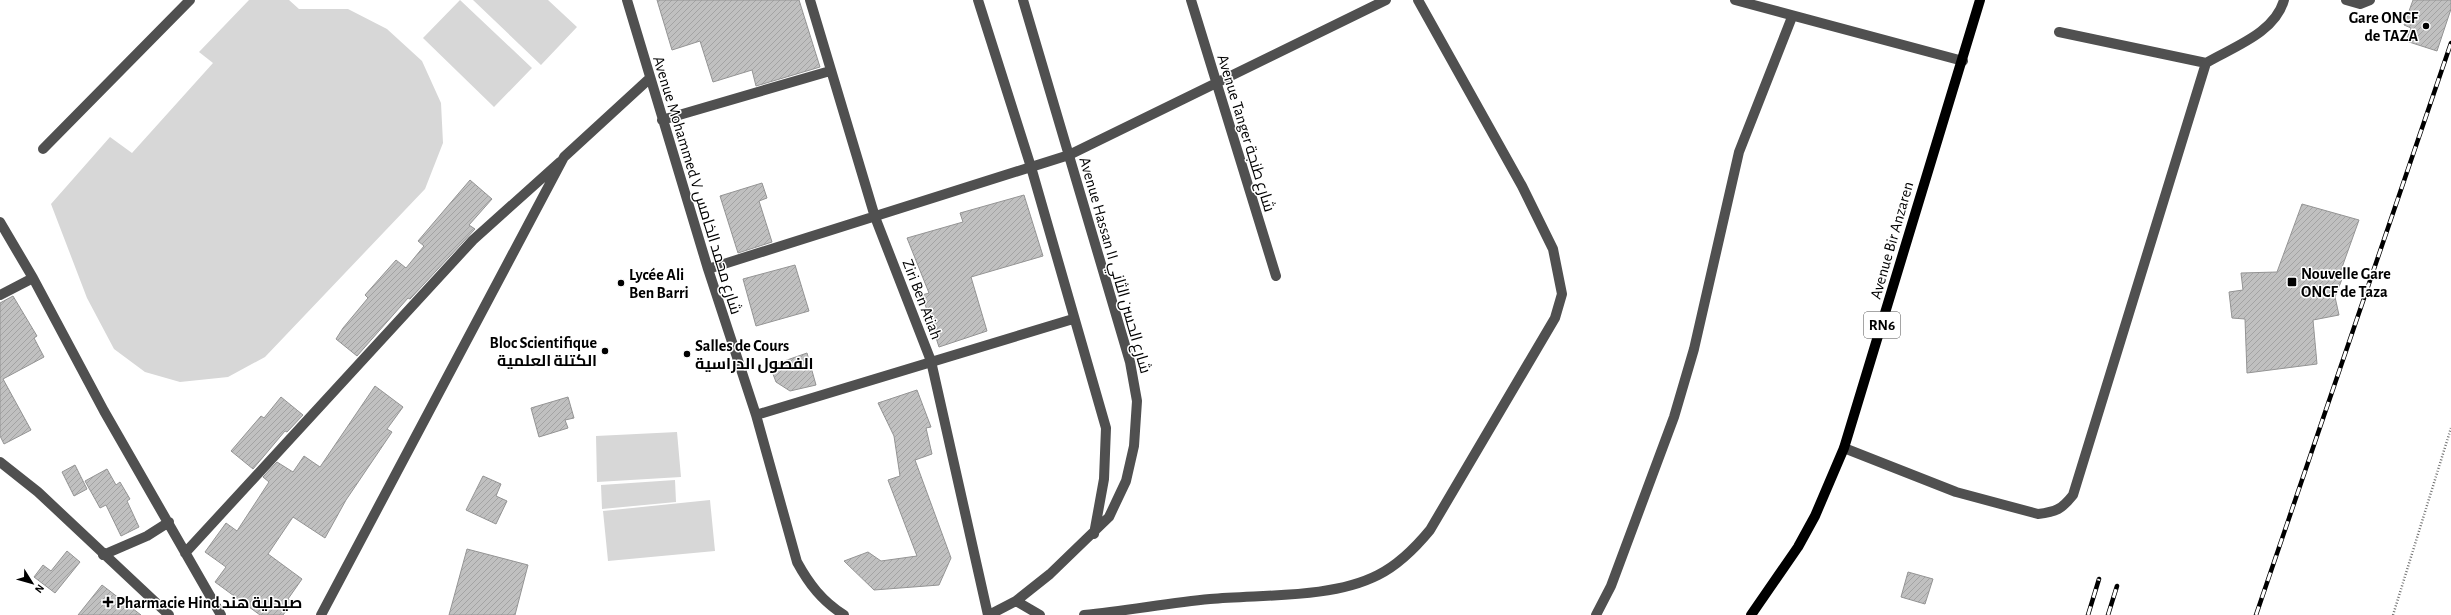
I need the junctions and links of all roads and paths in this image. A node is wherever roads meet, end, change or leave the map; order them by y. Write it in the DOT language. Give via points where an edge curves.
graph roads {
  1 [pos="190,0"];
  2 [pos="627,0"];
  3 [pos="810,0"];
  4 [pos="978,0"];
  5 [pos="1023,0"];
  6 [pos="1191,0"];
  7 [pos="1386,0"];
  8 [pos="1418,0"];
  9 [pos="1735,0"];
  10 [pos="1980,0"];
  11 [pos="1985,0"];
  12 [pos="2284,0"];
  13 [pos="2346,0"];
  14 [pos="2370,0"];
  15 [pos="1792,17"];
  16 [pos="1976,18"];
  17 [pos="2059,32"];
  18 [pos="1963,61"];
  19 [pos="2206,63"];
  20 [pos="830,71"];
  21 [pos="649,79"];
  22 [pos="1215,83"];
  23 [pos="662,120"];
  24 [pos="43,149"];
  25 [pos="1069,155"];
  26 [pos="564,158"];
  27 [pos="1031,167"];
  28 [pos="875,217"];
  29 [pos="0,222"];
  30 [pos="708,269"];
  31 [pos="1276,276"];
  32 [pos="33,278"];
  33 [pos="0,295"];
  34 [pos="1073,319"];
  35 [pos="931,361"];
  36 [pos="756,415"];
  37 [pos="2451,428"];
  38 [pos="1844,448"];
  39 [pos="0,462"];
  40 [pos="169,522"];
  41 [pos="1094,534"];
  42 [pos="185,553"];
  43 [pos="103,555"];
  44 [pos="1016,601"];
  45 [pos="170,615"];
  46 [pos="221,615"];
  47 [pos="321,615"];
  48 [pos="844,615"];
  49 [pos="989,615"];
  50 [pos="1040,615"];
  51 [pos="1084,615"];
  52 [pos="1596,615"];
  53 [pos="1751,615"];
  54 [pos="2393,615"];
  1 -- 24 [label="street"];
  2 -- 21 [label="street, Avenue Mohammed V شارع محمد الخامس"];
  3 -- 20 [label="street, Ziri Ben Atiah"];
  4 -- 27 [label="street"];
  5 -- 25 [label="street, Avenue Hassan II شارع الحسن الثاني"];
  6 -- 22 [label="street, Avenue Tanger شارع طنجة"];
  7 -- 22 [label="street"];
  8 -- 51 [label="street" via="1522,186 1553,249 1562,294 1555,318 1430,530 1415,548 1378,575 1344,586 1315,591 1210,599"];
  9 -- 15 [label="street"];
  10 -- 16 [label="main road, Avenue Bir Anzaren / RN6"];
  11 -- 16 [label="main road, Avenue Bir Anzaren / RN6"];
  12 -- 19 [label="street" via="2279,15 2269,26"];
  13 -- 14 [label="street" via="2360,4"];
  15 -- 18 [label="street"];
  15 -- 52 [label="street" via="1739,152 1694,349 1674,417 1611,586"];
  16 -- 18 [label="main road, Avenue Bir Anzaren / RN6"];
  17 -- 19 [label="street"];
  18 -- 38 [label="main road, Avenue Bir Anzaren / RN6" via="1922,186"];
  19 -- 38 [label="street" via="2073,495 2064,507 2038,514 1971,496"];
  20 -- 23 [label="street"];
  20 -- 28 [label="street, Ziri Ben Atiah"];
  21 -- 23 [label="street, Avenue Mohammed V شارع محمد الخامس"];
  21 -- 26 [label="street"];
  22 -- 25 [label="street"];
  22 -- 31 [label="street, Avenue Tanger شارع طنجة"];
  23 -- 30 [label="street, Avenue Mohammed V شارع محمد الخامس"];
  25 -- 27 [label="street"];
  25 -- 41 [label="street, Avenue Hassan II شارع الحسن الثاني" via="1130,362 1137,401 1134,446 1126,481 1109,517"];
  26 -- 42 [label="street" via="473,240"];
  26 -- 47 [label="street"];
  27 -- 28 [label="street"];
  27 -- 34 [label="street"];
  28 -- 30 [label="street"];
  28 -- 35 [label="street, Ziri Ben Atiah"];
  29 -- 32 [label="street"];
  30 -- 36 [label="street, Avenue Mohammed V شارع محمد الخامس"];
  32 -- 33 [label="street"];
  32 -- 40 [label="street" via="104,411"];
  34 -- 35 [label="street"];
  34 -- 41 [label="street" via="1106,428 1106,466"];
  35 -- 36 [label="street"];
  35 -- 49 [label="street, Ziri Ben Atiah"];
  36 -- 48 [label="street, Avenue Mohammed V شارع محمد الخامس" via="797,562 822,599"];
  37 -- 54 [label="path"];
  38 -- 53 [label="main road, Avenue Bir Anzaren / RN6" via="1805,535"];
  39 -- 43 [label="street" via="38,492"];
  40 -- 42 [label="street"];
  40 -- 43 [label="street" via="147,536"];
  41 -- 44 [label="street, Avenue Hassan II شارع الحسن الثاني"];
  42 -- 46 [label="street"];
  43 -- 45 [label="street"];
  44 -- 49 [label="street, Avenue Hassan II شارع الحسن الثاني"];
  44 -- 50 [label="street"];
}
